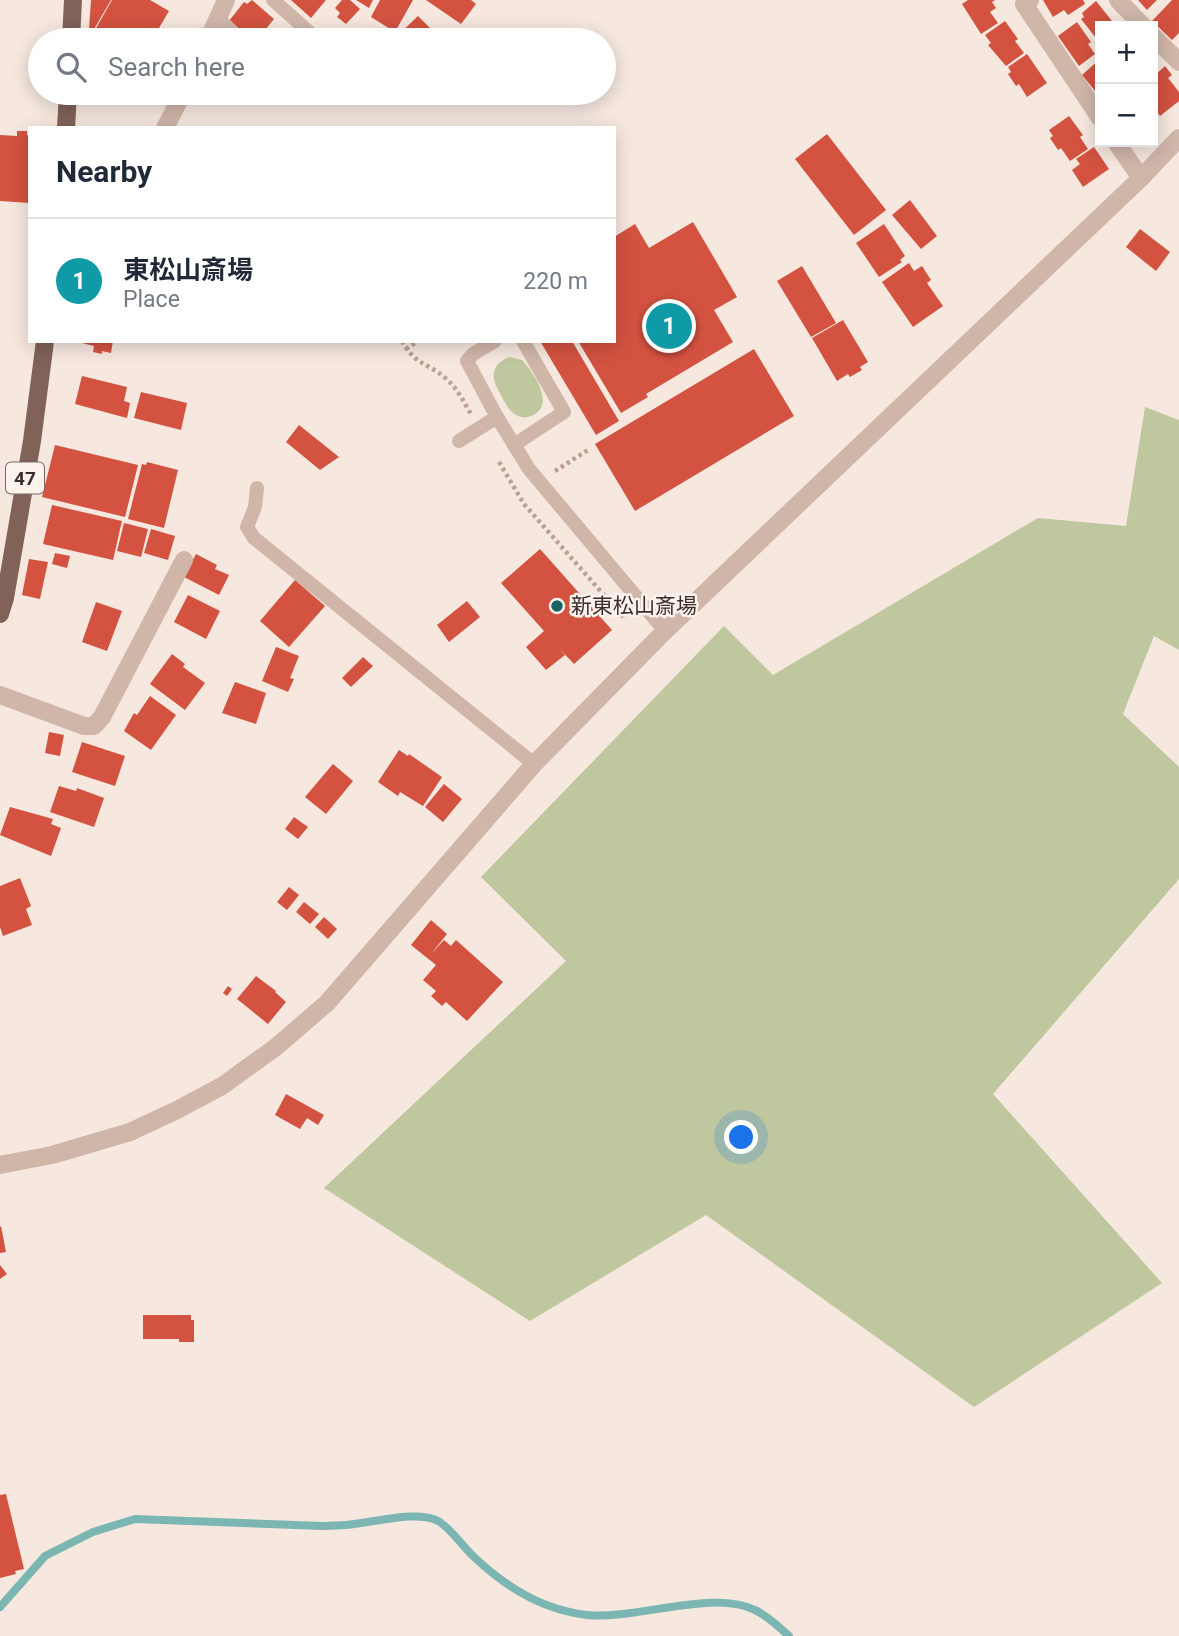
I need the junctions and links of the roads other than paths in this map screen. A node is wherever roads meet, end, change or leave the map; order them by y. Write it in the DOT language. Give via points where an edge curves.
graph roads {
  1 [pos="73,0"];
  2 [pos="226,0"];
  3 [pos="272,0"];
  4 [pos="1030,0"];
  5 [pos="1118,0"];
  6 [pos="218,18"];
  7 [pos="1138,21"];
  8 [pos="72,28"];
  9 [pos="213,28"];
  10 [pos="228,28"];
  11 [pos="304,28"];
  12 [pos="1158,41"];
  13 [pos="1179,62"];
  14 [pos="67,105"];
  15 [pos="177,105"];
  16 [pos="1095,111"];
  17 [pos="66,126"];
  18 [pos="166,126"];
  19 [pos="1179,138"];
  20 [pos="1119,147"];
  21 [pos="1141,178"];
  22 [pos="45,343"];
  23 [pos="492,343"];
  24 [pos="524,343"];
  25 [pos="497,417"];
  26 [pos="511,440"];
  27 [pos="459,441"];
  28 [pos="257,488"];
  29 [pos="184,560"];
  30 [pos="0,614"];
  31 [pos="665,631"];
  32 [pos="0,695"];
  33 [pos="534,764"];
  34 [pos="0,1165"];
  1 -- 8 [label="main road"];
  2 -- 6 [label="street"];
  3 -- 11 [label="lane"];
  4 -- 16 [label="street" via="1024,5"];
  5 -- 7 [label="street"];
  6 -- 9 [label="street"];
  6 -- 10 [label="lane"];
  12 -- 13 [label="street"];
  14 -- 17 [label="main road"];
  15 -- 18 [label="street"];
  19 -- 21 [label="street"];
  20 -- 21 [label="street"];
  21 -- 31 [label="street"];
  22 -- 30 [label="main road, 47"];
  23 -- 25 [label="lane" via="467,362"];
  24 -- 26 [label="lane" via="564,412"];
  25 -- 26 [label="lane"];
  25 -- 27 [label="lane"];
  26 -- 31 [label="lane" via="539,481"];
  28 -- 33 [label="lane" via="247,527 254,538"];
  29 -- 32 [label="street" via="94,726"];
  31 -- 33 [label="street"];
  33 -- 34 [label="street" via="327,1003 276,1048 222,1086 130,1132 52,1156"];
}
